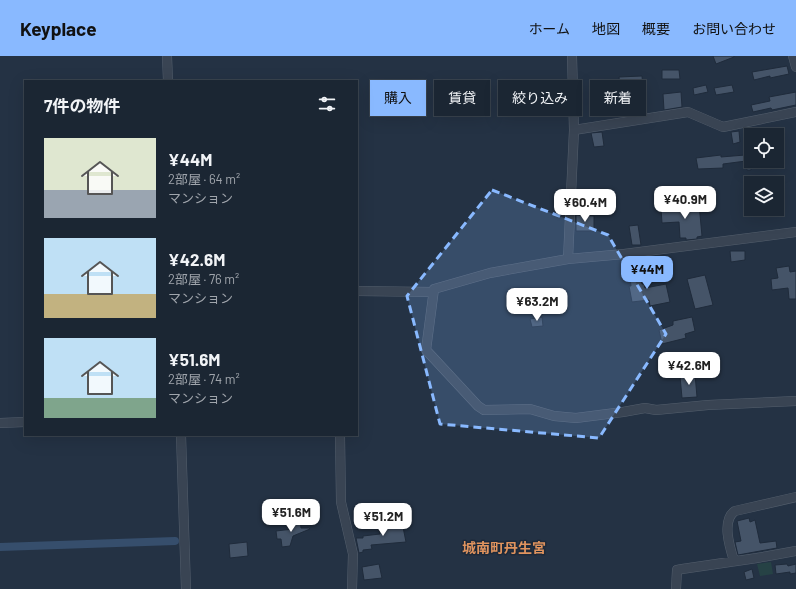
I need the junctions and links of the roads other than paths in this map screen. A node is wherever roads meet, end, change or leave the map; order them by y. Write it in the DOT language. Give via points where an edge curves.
graph roads {
  1 [pos="167,56"];
  2 [pos="572,56"];
  3 [pos="793,56"];
  4 [pos="796,68"];
  5 [pos="168,80"];
  6 [pos="796,112"];
  7 [pos="574,130"];
  8 [pos="796,232"];
  9 [pos="568,259"];
  10 [pos="358,291"];
  11 [pos="433,292"];
  12 [pos="796,401"];
  13 [pos="24,422"];
  14 [pos="0,423"];
  15 [pos="181,436"];
  16 [pos="340,436"];
  17 [pos="796,497"];
  18 [pos="796,551"];
  19 [pos="734,561"];
  20 [pos="186,589"];
  21 [pos="352,589"];
  22 [pos="676,589"];
  1 -- 5 [label="street"];
  2 -- 7 [label="street"];
  3 -- 4 [label="street"];
  6 -- 7 [label="street" via="723,127 688,112"];
  7 -- 9 [label="street"];
  8 -- 9 [label="street"];
  9 -- 11 [label="street" via="490,273 434,289"];
  10 -- 11 [label="street"];
  11 -- 12 [label="street" via="426,350 484,410 530,409 554,416 576,418 644,408 656,410"];
  13 -- 14 [label="street"];
  15 -- 20 [label="street"];
  16 -- 21 [label="street" via="341,502 353,554"];
  17 -- 19 [label="street" via="731,513 728,533"];
  18 -- 19 [label="street"];
  19 -- 22 [label="street" via="677,570"];
}
